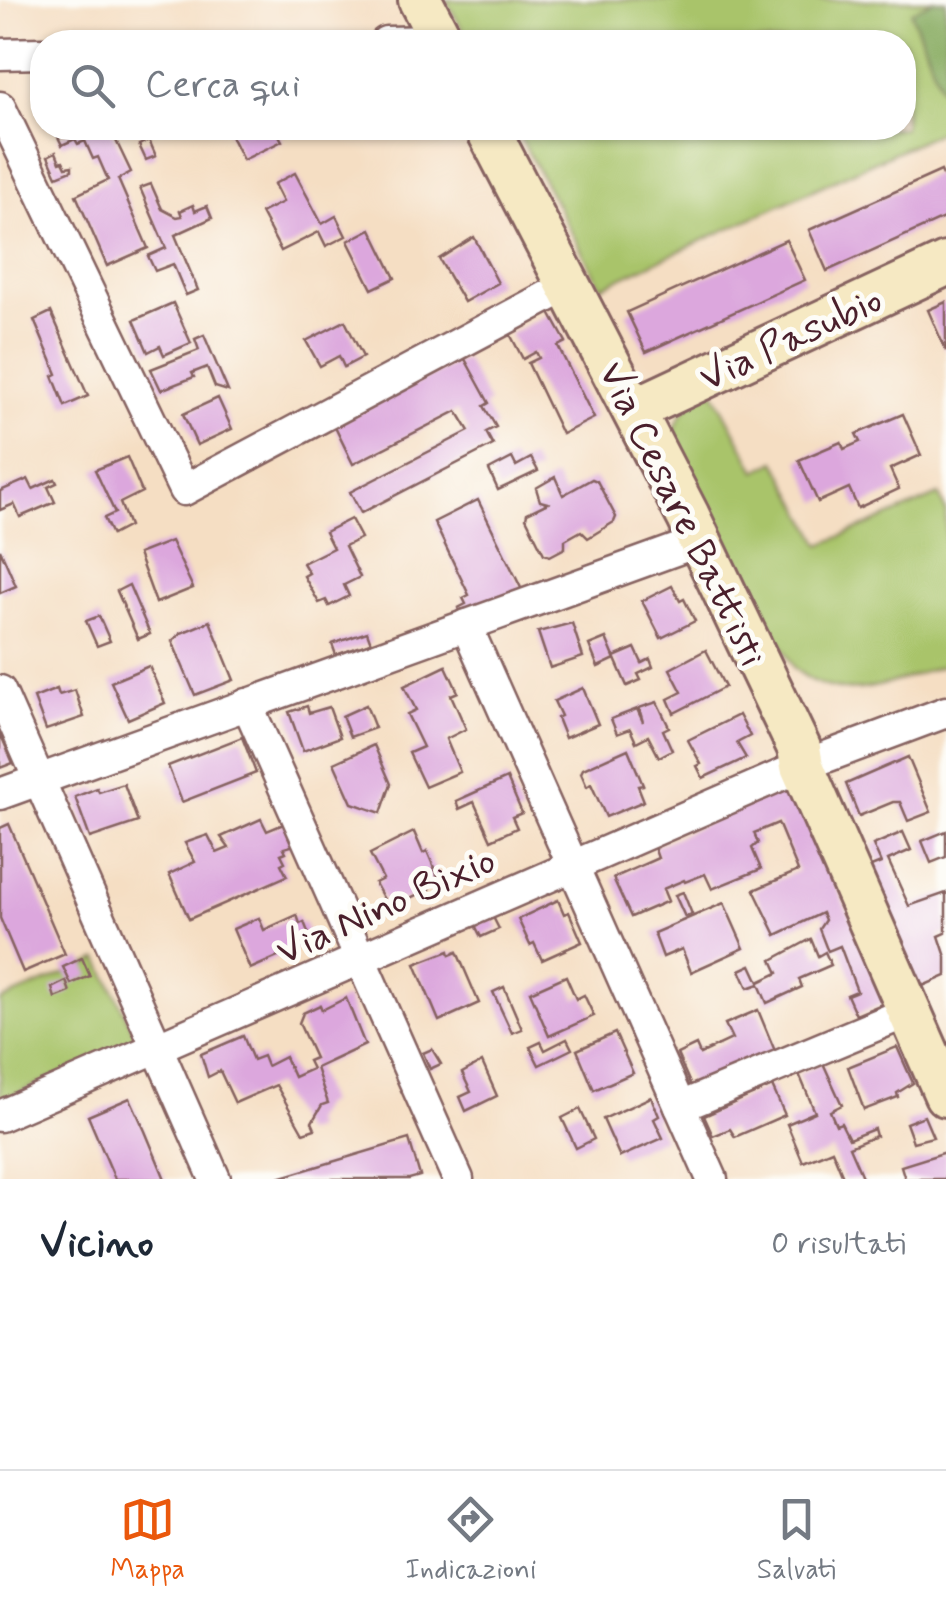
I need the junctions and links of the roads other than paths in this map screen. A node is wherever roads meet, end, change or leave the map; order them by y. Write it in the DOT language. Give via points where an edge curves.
graph roads {
  1 [pos="420,0"];
  2 [pos="436,30"];
  3 [pos="30,53"];
  4 [pos="0,54"];
  5 [pos="0,106"];
  6 [pos="493,140"];
  7 [pos="946,264"];
  8 [pos="569,286"];
  9 [pos="634,410"];
  10 [pos="700,541"];
  11 [pos="466,625"];
  12 [pos="0,690"];
  13 [pos="247,704"];
  14 [pos="946,712"];
  15 [pos="802,766"];
  16 [pos="39,779"];
  17 [pos="0,794"];
  18 [pos="572,866"];
  19 [pos="360,959"];
  20 [pos="908,1012"];
  21 [pos="158,1047"];
  22 [pos="946,1096"];
  23 [pos="680,1106"];
  24 [pos="0,1116"];
  25 [pos="216,1179"];
  26 [pos="458,1179"];
  27 [pos="712,1179"];
  1 -- 2 [label="street"];
  3 -- 4 [label="street"];
  5 -- 8 [label="street" via="184,490"];
  6 -- 8 [label="street, Via Cesare Battisti"];
  7 -- 9 [label="street, Via Pasubio"];
  8 -- 9 [label="street, Via Cesare Battisti"];
  9 -- 10 [label="street, Via Cesare Battisti"];
  10 -- 11 [label="street"];
  10 -- 15 [label="street, Via Cesare Battisti"];
  11 -- 13 [label="street"];
  11 -- 18 [label="street"];
  12 -- 16 [label="street"];
  13 -- 16 [label="street"];
  13 -- 19 [label="street"];
  14 -- 15 [label="street"];
  15 -- 18 [label="street, Via Nino Bixio"];
  15 -- 20 [label="street, Via Cesare Battisti"];
  16 -- 17 [label="street"];
  16 -- 21 [label="street"];
  18 -- 19 [label="street, Via Nino Bixio"];
  18 -- 23 [label="street"];
  19 -- 21 [label="street, Via Nino Bixio"];
  19 -- 26 [label="street"];
  20 -- 22 [label="street, Via Cesare Battisti"];
  20 -- 23 [label="street"];
  21 -- 24 [label="street, Via Nino Bixio"];
  21 -- 25 [label="street"];
  23 -- 27 [label="street"];
}
